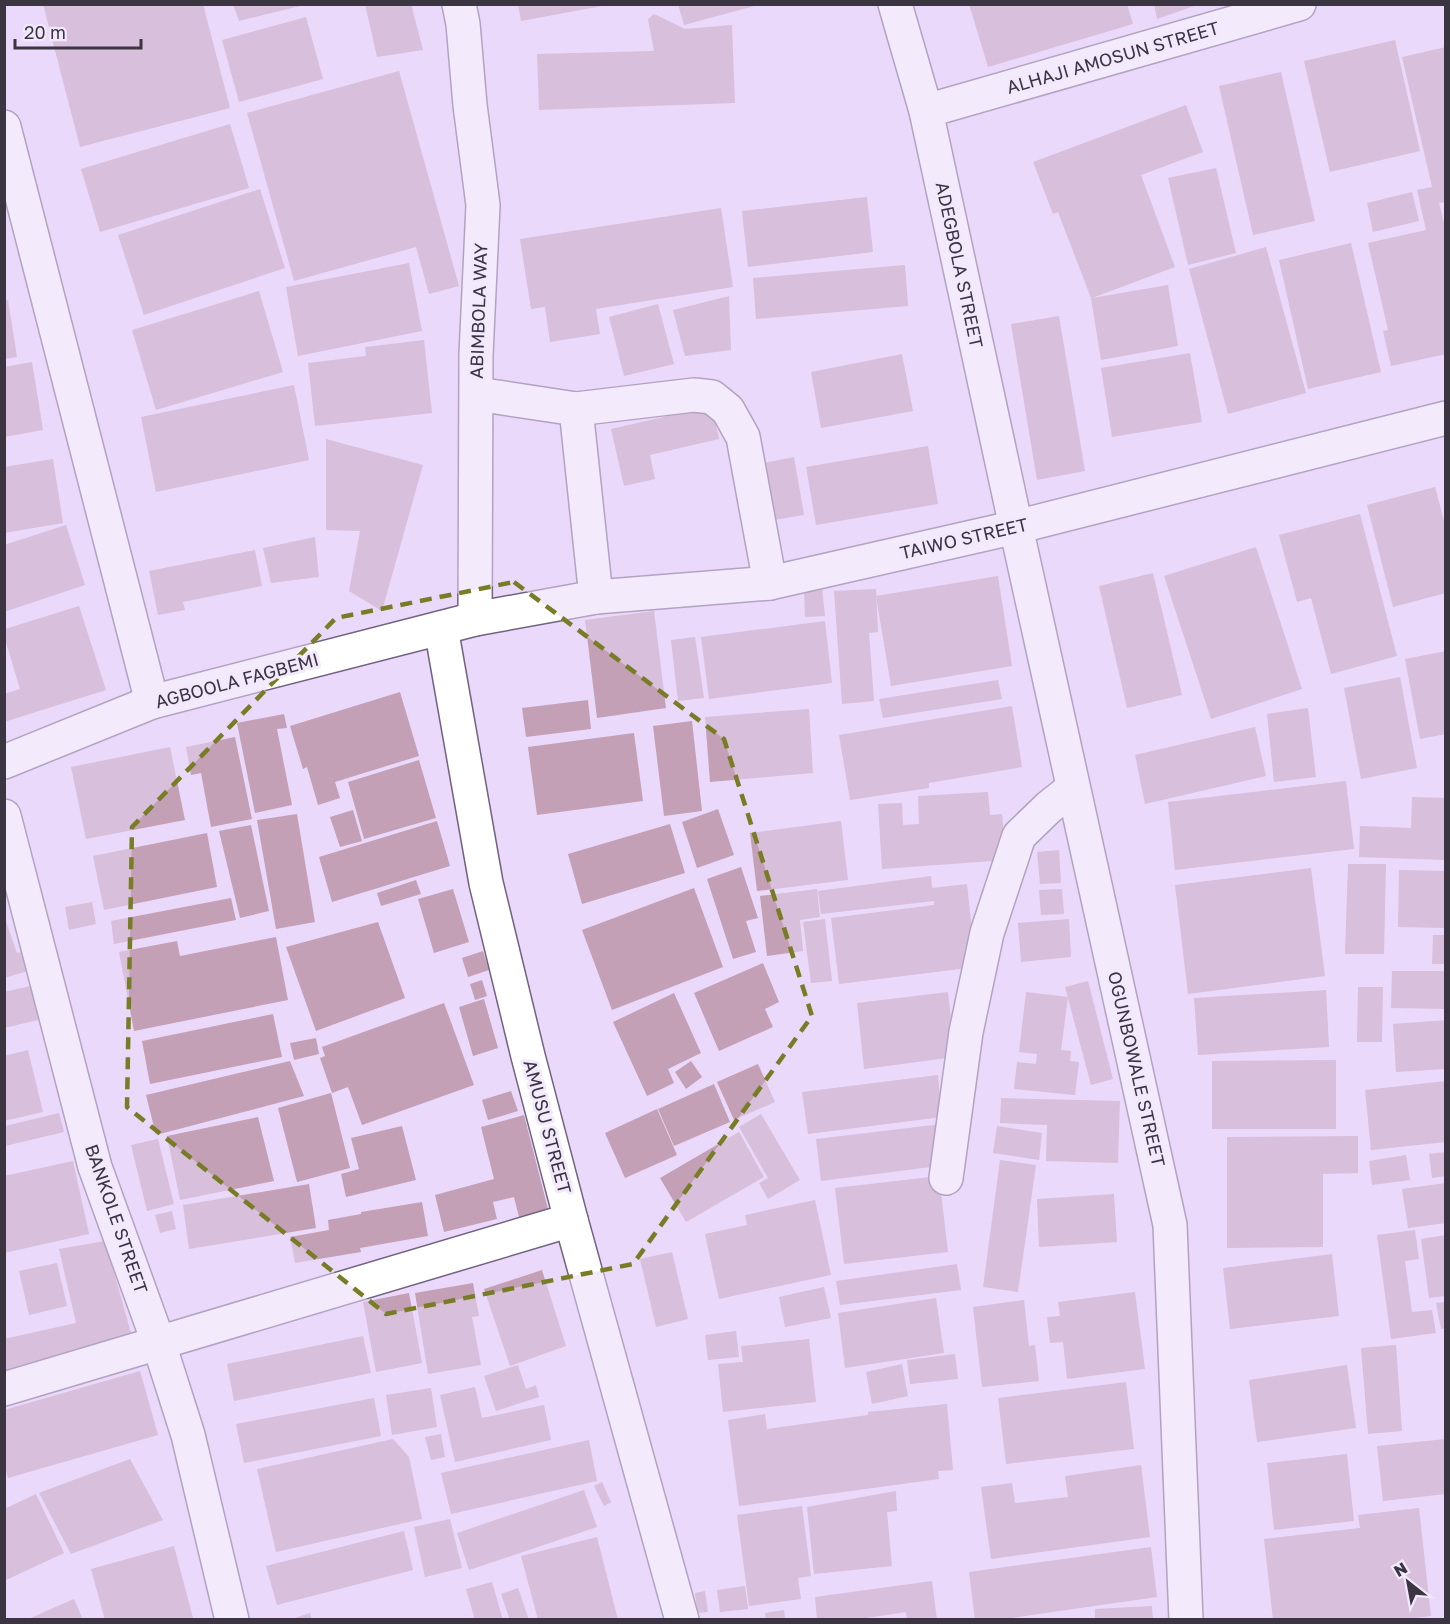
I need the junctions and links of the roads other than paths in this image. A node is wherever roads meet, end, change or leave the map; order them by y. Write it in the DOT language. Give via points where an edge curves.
graph roads {
  1 [pos="459,4"];
  2 [pos="895,4"];
  3 [pos="1299,4"];
  4 [pos="926,111"];
  5 [pos="4,127"];
  6 [pos="477,394"];
  7 [pos="576,409"];
  8 [pos="1446,418"];
  9 [pos="1016,527"];
  10 [pos="770,583"];
  11 [pos="596,597"];
  12 [pos="475,619"];
  13 [pos="441,628"];
  14 [pos="152,702"];
  15 [pos="4,762"];
  16 [pos="1073,788"];
  17 [pos="4,816"];
  18 [pos="946,1178"];
  19 [pos="571,1220"];
  20 [pos="159,1344"];
  21 [pos="4,1389"];
  22 [pos="232,1620"];
  23 [pos="682,1620"];
  24 [pos="1186,1620"];
  1 -- 6 [label="street, ABIMBOLA WAY" via="483,205"];
  2 -- 4 [label="street, ADEGBOLA STREET"];
  3 -- 4 [label="street, ALHAJI AMOSUN STREET"];
  4 -- 9 [label="street, ADEGBOLA STREET"];
  5 -- 14 [label="street"];
  6 -- 7 [label="street"];
  6 -- 12 [label="street, ABIMBOLA WAY"];
  7 -- 10 [label="street" via="694,395 712,397 728,410 743,437"];
  7 -- 11 [label="street"];
  8 -- 9 [label="street, TAIWO STREET"];
  9 -- 10 [label="street, TAIWO STREET"];
  9 -- 16 [label="street, OGUNBOWALE STREET"];
  10 -- 11 [label="street, TAIWO STREET"];
  11 -- 12 [label="street, TAIWO STREET"];
  12 -- 13 [label="street, AGBOOLA FAGBEMI"];
  13 -- 14 [label="street, AGBOOLA FAGBEMI"];
  13 -- 19 [label="street, AMUSU STREET" via="486,883"];
  14 -- 15 [label="street, AGBOOLA FAGBEMI"];
  16 -- 18 [label="street" via="1019,836 991,922 966,1032"];
  16 -- 24 [label="street, OGUNBOWALE STREET" via="1170,1225"];
  17 -- 20 [label="street, BANKOLE STREET" via="95,1167"];
  19 -- 20 [label="street"];
  19 -- 23 [label="street, AMUSU STREET"];
  20 -- 21 [label="street"];
  20 -- 22 [label="street, BANKOLE STREET" via="188,1435"];
}
